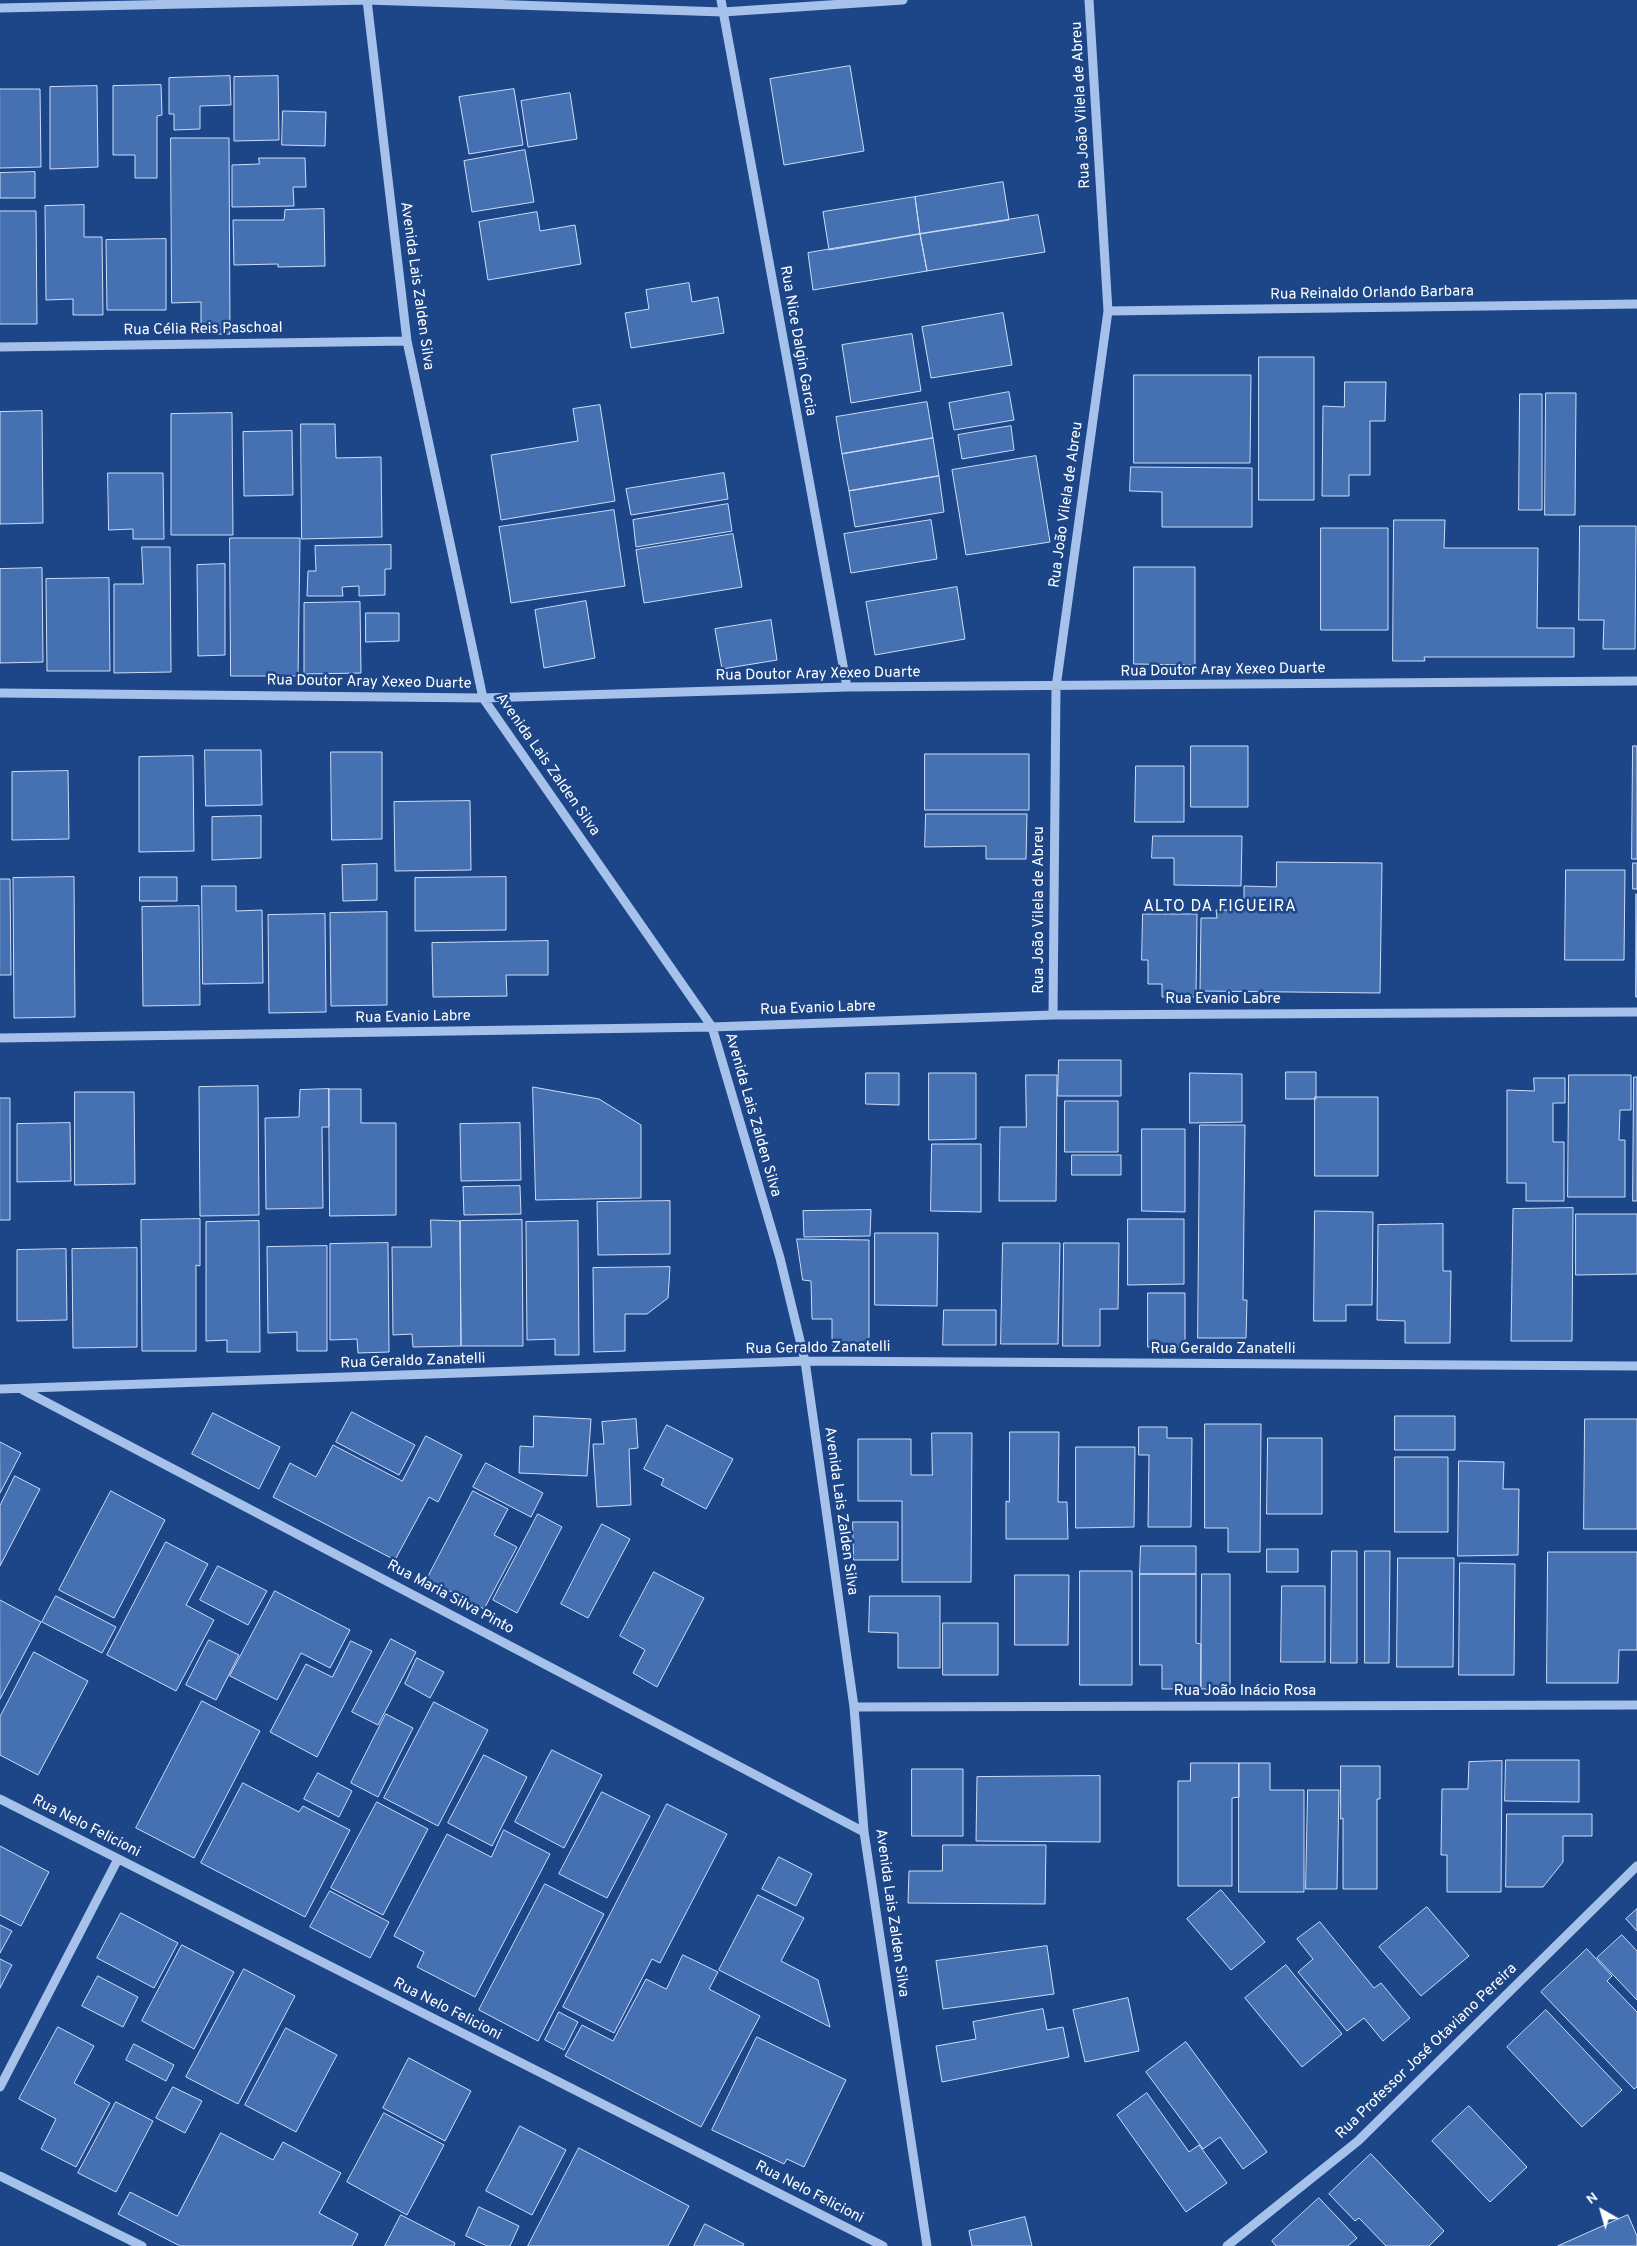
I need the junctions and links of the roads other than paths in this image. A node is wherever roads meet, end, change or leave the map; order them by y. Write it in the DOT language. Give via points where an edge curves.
graph roads {
  1 [pos="367,0"];
  2 [pos="721,0"];
  3 [pos="904,0"];
  4 [pos="1089,0"];
  5 [pos="0,8"];
  6 [pos="723,12"];
  7 [pos="1637,304"];
  8 [pos="1108,312"];
  9 [pos="407,341"];
  10 [pos="0,346"];
  11 [pos="1637,681"];
  12 [pos="847,687"];
  13 [pos="1056,687"];
  14 [pos="0,694"];
  15 [pos="483,698"];
  16 [pos="1637,1012"];
  17 [pos="1053,1015"];
  18 [pos="712,1027"];
  19 [pos="0,1038"];
  20 [pos="805,1361"];
  21 [pos="1637,1366"];
  22 [pos="0,1389"];
  23 [pos="23,1390"];
  24 [pos="1637,1705"];
  25 [pos="854,1707"];
  26 [pos="0,1799"];
  27 [pos="864,1832"];
  28 [pos="118,1859"];
  29 [pos="1637,1866"];
  30 [pos="0,2087"];
  31 [pos="0,2176"];
  32 [pos="142,2246"];
  33 [pos="883,2246"];
  34 [pos="927,2246"];
  35 [pos="1228,2246"];
  1 -- 5 [label="street"];
  1 -- 6 [label="street"];
  1 -- 9 [label="street, Avenida Lais Zalden Silva"];
  2 -- 6 [label="street, Rua Nice Dalgin Garcia"];
  3 -- 6 [label="street"];
  4 -- 8 [label="street, Rua João Vilela de Abreu"];
  6 -- 12 [label="street, Rua Nice Dalgin Garcia"];
  7 -- 8 [label="street, Rua Reinaldo Orlando Barbara"];
  8 -- 13 [label="street, Rua João Vilela de Abreu"];
  9 -- 10 [label="street, Rua Célia Reis Paschoal"];
  9 -- 15 [label="street, Avenida Lais Zalden Silva"];
  11 -- 13 [label="street, Rua Doutor Aray Xexeo Duarte"];
  12 -- 13 [label="street, Rua Doutor Aray Xexeo Duarte"];
  12 -- 15 [label="street, Rua Doutor Aray Xexeo Duarte"];
  13 -- 17 [label="street, Rua João Vilela de Abreu"];
  14 -- 15 [label="street, Rua Doutor Aray Xexeo Duarte"];
  15 -- 18 [label="street, Avenida Lais Zalden Silva"];
  16 -- 17 [label="street, Rua Evanio Labre"];
  17 -- 18 [label="street, Rua Evanio Labre"];
  18 -- 19 [label="street, Rua Evanio Labre"];
  18 -- 20 [label="street, Avenida Lais Zalden Silva" via="780,1258"];
  20 -- 21 [label="street, Rua Geraldo Zanatelli"];
  20 -- 23 [label="street, Rua Geraldo Zanatelli"];
  20 -- 25 [label="street, Avenida Lais Zalden Silva"];
  22 -- 23 [label="street, Rua Geraldo Zanatelli"];
  23 -- 27 [label="street, Rua Maria Silva Pinto"];
  24 -- 25 [label="street, Rua João Inácio Rosa"];
  25 -- 27 [label="street, Avenida Lais Zalden Silva"];
  26 -- 28 [label="street, Rua Nelo Felicioni"];
  27 -- 34 [label="street, Avenida Lais Zalden Silva"];
  28 -- 30 [label="street"];
  28 -- 33 [label="street, Rua Nelo Felicioni"];
  29 -- 35 [label="street, Rua Professor José Otaviano Pereira" via="1358,2141"];
  31 -- 32 [label="street"];
}
